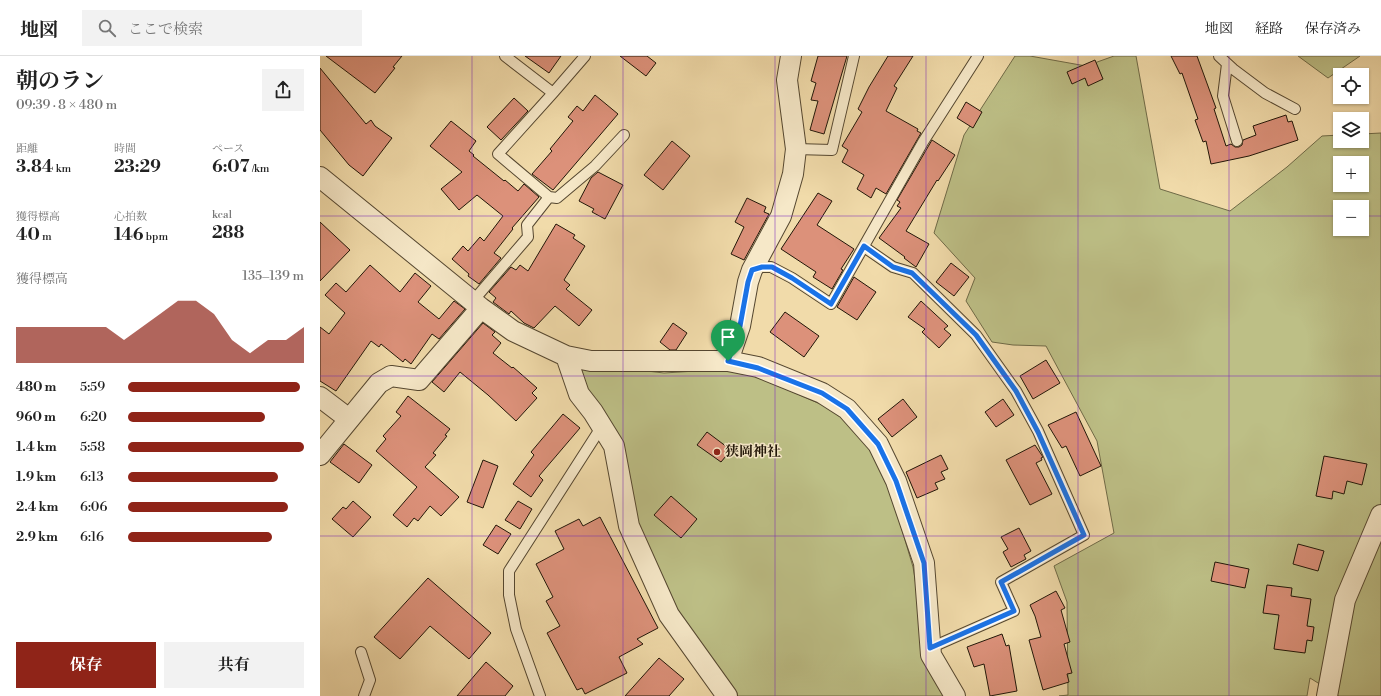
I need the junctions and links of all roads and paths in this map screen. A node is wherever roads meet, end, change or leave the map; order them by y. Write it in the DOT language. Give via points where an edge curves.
graph roads {
  1 [pos="505,56"];
  2 [pos="792,56"];
  3 [pos="854,56"];
  4 [pos="978,56"];
  5 [pos="1219,56"];
  6 [pos="579,58"];
  7 [pos="1227,64"];
  8 [pos="554,93"];
  9 [pos="1295,109"];
  10 [pos="624,135"];
  11 [pos="1237,141"];
  12 [pos="796,149"];
  13 [pos="320,177"];
  14 [pos="549,197"];
  15 [pos="864,246"];
  16 [pos="752,270"];
  17 [pos="477,305"];
  18 [pos="566,356"];
  19 [pos="728,361"];
  20 [pos="320,397"];
  21 [pos="349,419"];
  22 [pos="602,426"];
  23 [pos="320,455"];
  24 [pos="1381,515"];
  25 [pos="930,648"];
  26 [pos="361,652"];
  27 [pos="364,696"];
  28 [pos="540,696"];
  29 [pos="727,696"];
  30 [pos="955,696"];
  31 [pos="1327,696"];
  1 -- 8 [label="lane"];
  2 -- 12 [label="street" via="787,80"];
  3 -- 12 [label="lane" via="832,150"];
  4 -- 15 [label="lane" via="923,142"];
  5 -- 7 [label="lane"];
  6 -- 8 [label="lane"];
  7 -- 9 [label="lane" via="1265,93"];
  7 -- 11 [label="lane" via="1223,96"];
  8 -- 14 [label="lane" via="498,154"];
  10 -- 14 [label="lane" via="595,166 557,198"];
  12 -- 16 [label="street" via="793,174 781,216"];
  13 -- 17 [label="street"];
  14 -- 17 [label="lane" via="527,225 528,237"];
  15 -- 16 [label="lane" via="831,304 772,267"];
  15 -- 25 [label="lane" via="893,267 912,273 976,335 1016,391 1038,432 1084,535 1001,582 1014,611"];
  16 -- 19 [label="street" via="740,326"];
  17 -- 18 [label="street" via="513,331"];
  17 -- 21 [label="street" via="419,380 391,376 379,383"];
  18 -- 19 [label="street" via="591,361"];
  18 -- 22 [label="street" via="579,394"];
  19 -- 25 [label="street" via="758,368 822,393 847,409 878,444 896,481 924,563"];
  20 -- 21 [label="street"];
  21 -- 23 [label="street"];
  22 -- 28 [label="lane" via="509,571 509,595 516,629"];
  22 -- 29 [label="street" via="614,446 629,526 669,615"];
  24 -- 31 [label="street" via="1345,600"];
  25 -- 30 [label="street" via="931,655"];
  26 -- 27 [label="lane" via="370,680"];
}
